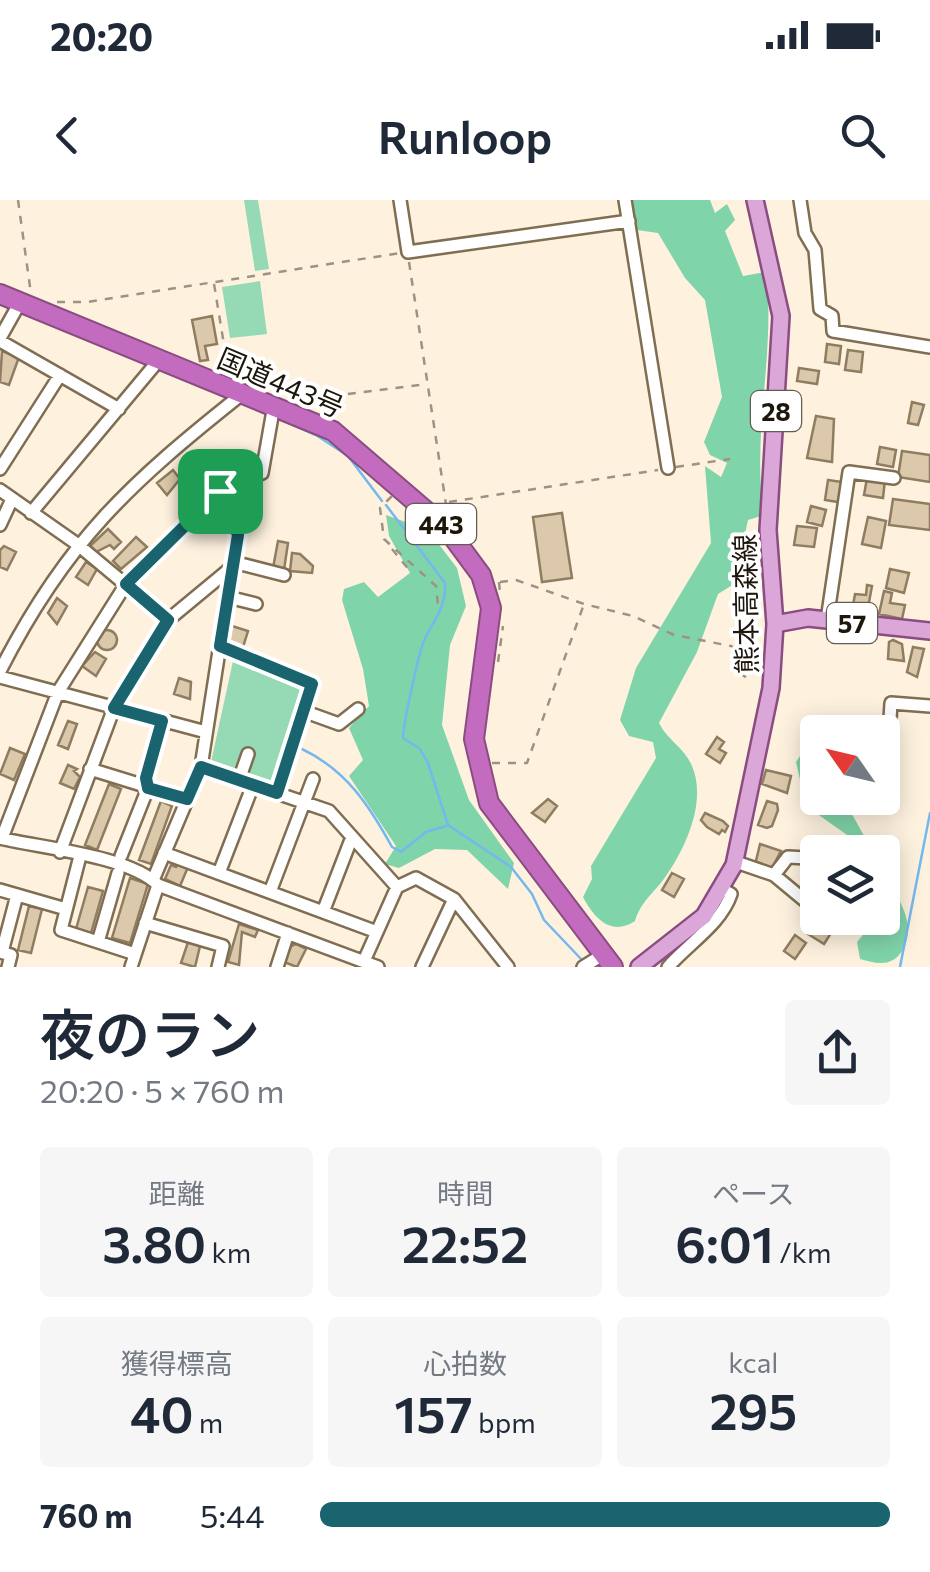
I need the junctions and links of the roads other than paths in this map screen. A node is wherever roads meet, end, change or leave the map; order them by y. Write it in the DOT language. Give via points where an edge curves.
graph roads {
  1 [pos="400,200"];
  2 [pos="626,200"];
  3 [pos="755,200"];
  4 [pos="800,200"];
  5 [pos="628,220"];
  6 [pos="0,294"];
  7 [pos="19,304"];
  8 [pos="0,339"];
  9 [pos="930,347"];
  10 [pos="158,361"];
  11 [pos="60,374"];
  12 [pos="211,382"];
  13 [pos="236,392"];
  14 [pos="274,405"];
  15 [pos="119,408"];
  16 [pos="213,416"];
  17 [pos="668,468"];
  18 [pos="0,469"];
  19 [pos="894,478"];
  20 [pos="0,490"];
  21 [pos="220,491"];
  22 [pos="12,499"];
  23 [pos="31,513"];
  24 [pos="0,524"];
  25 [pos="77,544"];
  26 [pos="233,564"];
  27 [pos="284,575"];
  28 [pos="126,584"];
  29 [pos="228,597"];
  30 [pos="256,604"];
  31 [pos="168,620"];
  32 [pos="827,620"];
  33 [pos="775,624"];
  34 [pos="930,632"];
  35 [pos="220,646"];
  36 [pos="0,674"];
  37 [pos="58,692"];
  38 [pos="930,706"];
  39 [pos="114,708"];
  40 [pos="358,709"];
  41 [pos="304,711"];
  42 [pos="890,715"];
  43 [pos="162,721"];
  44 [pos="206,732"];
  45 [pos="248,754"];
  46 [pos="201,767"];
  47 [pos="90,769"];
  48 [pos="312,778"];
  49 [pos="239,780"];
  50 [pos="253,785"];
  51 [pos="148,788"];
  52 [pos="277,793"];
  53 [pos="187,799"];
  54 [pos="304,802"];
  55 [pos="352,837"];
  56 [pos="1,838"];
  57 [pos="60,852"];
  58 [pos="164,852"];
  59 [pos="80,856"];
  60 [pos="120,856"];
  61 [pos="800,858"];
  62 [pos="736,862"];
  63 [pos="118,873"];
  64 [pos="219,873"];
  65 [pos="774,875"];
  66 [pos="155,883"];
  67 [pos="398,887"];
  68 [pos="722,889"];
  69 [pos="0,890"];
  70 [pos="270,892"];
  71 [pos="17,895"];
  72 [pos="800,897"];
  73 [pos="454,899"];
  74 [pos="66,910"];
  75 [pos="323,912"];
  76 [pos="145,923"];
  77 [pos="377,932"];
  78 [pos="288,933"];
  79 [pos="98,942"];
  80 [pos="1,952"];
  81 [pos="133,961"];
  82 [pos="364,961"];
  83 [pos="597,963"];
  84 [pos="8,967"];
  85 [pos="218,967"];
  86 [pos="277,967"];
  87 [pos="378,967"];
  88 [pos="422,967"];
  89 [pos="508,967"];
  90 [pos="640,967"];
  91 [pos="668,967"];
  1 -- 5 [label="street" via="408,252"];
  2 -- 5 [label="street"];
  3 -- 33 [label="main road, 熊本高森線 / 28" via="781,316 768,530"];
  4 -- 9 [label="street" via="815,250 820,309 832,316 834,331"];
  5 -- 17 [label="street"];
  6 -- 7 [label="highway, 国道443号 / 443"];
  7 -- 8 [label="street"];
  7 -- 10 [label="highway, 国道443号 / 443"];
  8 -- 11 [label="street"];
  10 -- 12 [label="highway, 国道443号 / 443"];
  10 -- 15 [label="street"];
  11 -- 15 [label="street"];
  11 -- 18 [label="street"];
  12 -- 13 [label="highway, 国道443号 / 443"];
  12 -- 16 [label="street" via="220,400"];
  13 -- 14 [label="highway, 国道443号 / 443"];
  13 -- 16 [label="street"];
  14 -- 21 [label="street" via="262,473"];
  14 -- 83 [label="highway, 国道443号 / 443" via="334,430 447,529 481,574 491,608 474,739 490,802"];
  15 -- 23 [label="street"];
  16 -- 25 [label="street" via="119,496"];
  19 -- 32 [label="street" via="849,472"];
  20 -- 22 [label="street"];
  21 -- 26 [label="street" via="238,535"];
  21 -- 28 [label="street"];
  22 -- 23 [label="street"];
  22 -- 24 [label="street"];
  23 -- 25 [label="street"];
  25 -- 28 [label="street"];
  25 -- 36 [label="street" via="24,623"];
  26 -- 27 [label="street"];
  26 -- 29 [label="street"];
  26 -- 31 [label="street"];
  28 -- 31 [label="street"];
  28 -- 37 [label="street"];
  29 -- 30 [label="street"];
  29 -- 35 [label="street"];
  31 -- 39 [label="street"];
  32 -- 33 [label="main road, 57"];
  32 -- 34 [label="main road, 57"];
  33 -- 62 [label="main road, 熊本高森線 / 28" via="771,692"];
  35 -- 41 [label="street" via="312,684"];
  35 -- 44 [label="street"];
  36 -- 37 [label="street"];
  37 -- 39 [label="street"];
  37 -- 56 [label="street"];
  38 -- 42 [label="street" via="891,703"];
  39 -- 43 [label="street"];
  39 -- 47 [label="street"];
  40 -- 41 [label="street" via="339,724"];
  41 -- 52 [label="street"];
  43 -- 44 [label="street"];
  43 -- 51 [label="street"];
  44 -- 46 [label="street"];
  45 -- 49 [label="street"];
  46 -- 49 [label="street"];
  46 -- 53 [label="street"];
  47 -- 51 [label="street"];
  47 -- 57 [label="street"];
  48 -- 54 [label="street"];
  49 -- 50 [label="street"];
  50 -- 52 [label="street"];
  50 -- 64 [label="street"];
  51 -- 53 [label="street"];
  51 -- 60 [label="street"];
  52 -- 54 [label="street"];
  53 -- 58 [label="street"];
  54 -- 55 [label="street" via="330,811"];
  54 -- 70 [label="street"];
  55 -- 67 [label="street"];
  55 -- 75 [label="street"];
  56 -- 57 [label="street"];
  57 -- 59 [label="street"];
  58 -- 64 [label="street"];
  58 -- 66 [label="street"];
  59 -- 66 [label="street" via="121,863"];
  59 -- 74 [label="street"];
  61 -- 65 [label="street" via="788,857"];
  62 -- 65 [label="street"];
  62 -- 68 [label="main road, 熊本高森線 / 28"];
  63 -- 79 [label="street"];
  64 -- 70 [label="street"];
  65 -- 72 [label="street"];
  66 -- 76 [label="street"];
  66 -- 78 [label="street"];
  67 -- 73 [label="street" via="416,878"];
  67 -- 77 [label="street"];
  68 -- 90 [label="main road, 熊本高森線 / 28" via="704,916"];
  68 -- 91 [label="street" via="732,896 727,904"];
  69 -- 71 [label="street"];
  70 -- 75 [label="street"];
  71 -- 74 [label="street"];
  71 -- 80 [label="street"];
  73 -- 88 [label="street"];
  73 -- 89 [label="street"];
  74 -- 79 [label="street" via="60,930"];
  75 -- 77 [label="street"];
  76 -- 81 [label="street"];
  76 -- 85 [label="street" via="224,946"];
  77 -- 82 [label="street"];
  78 -- 82 [label="street"];
  78 -- 86 [label="street"];
  79 -- 81 [label="street"];
  80 -- 84 [label="street" via="12,955"];
  82 -- 87 [label="street"];
}
